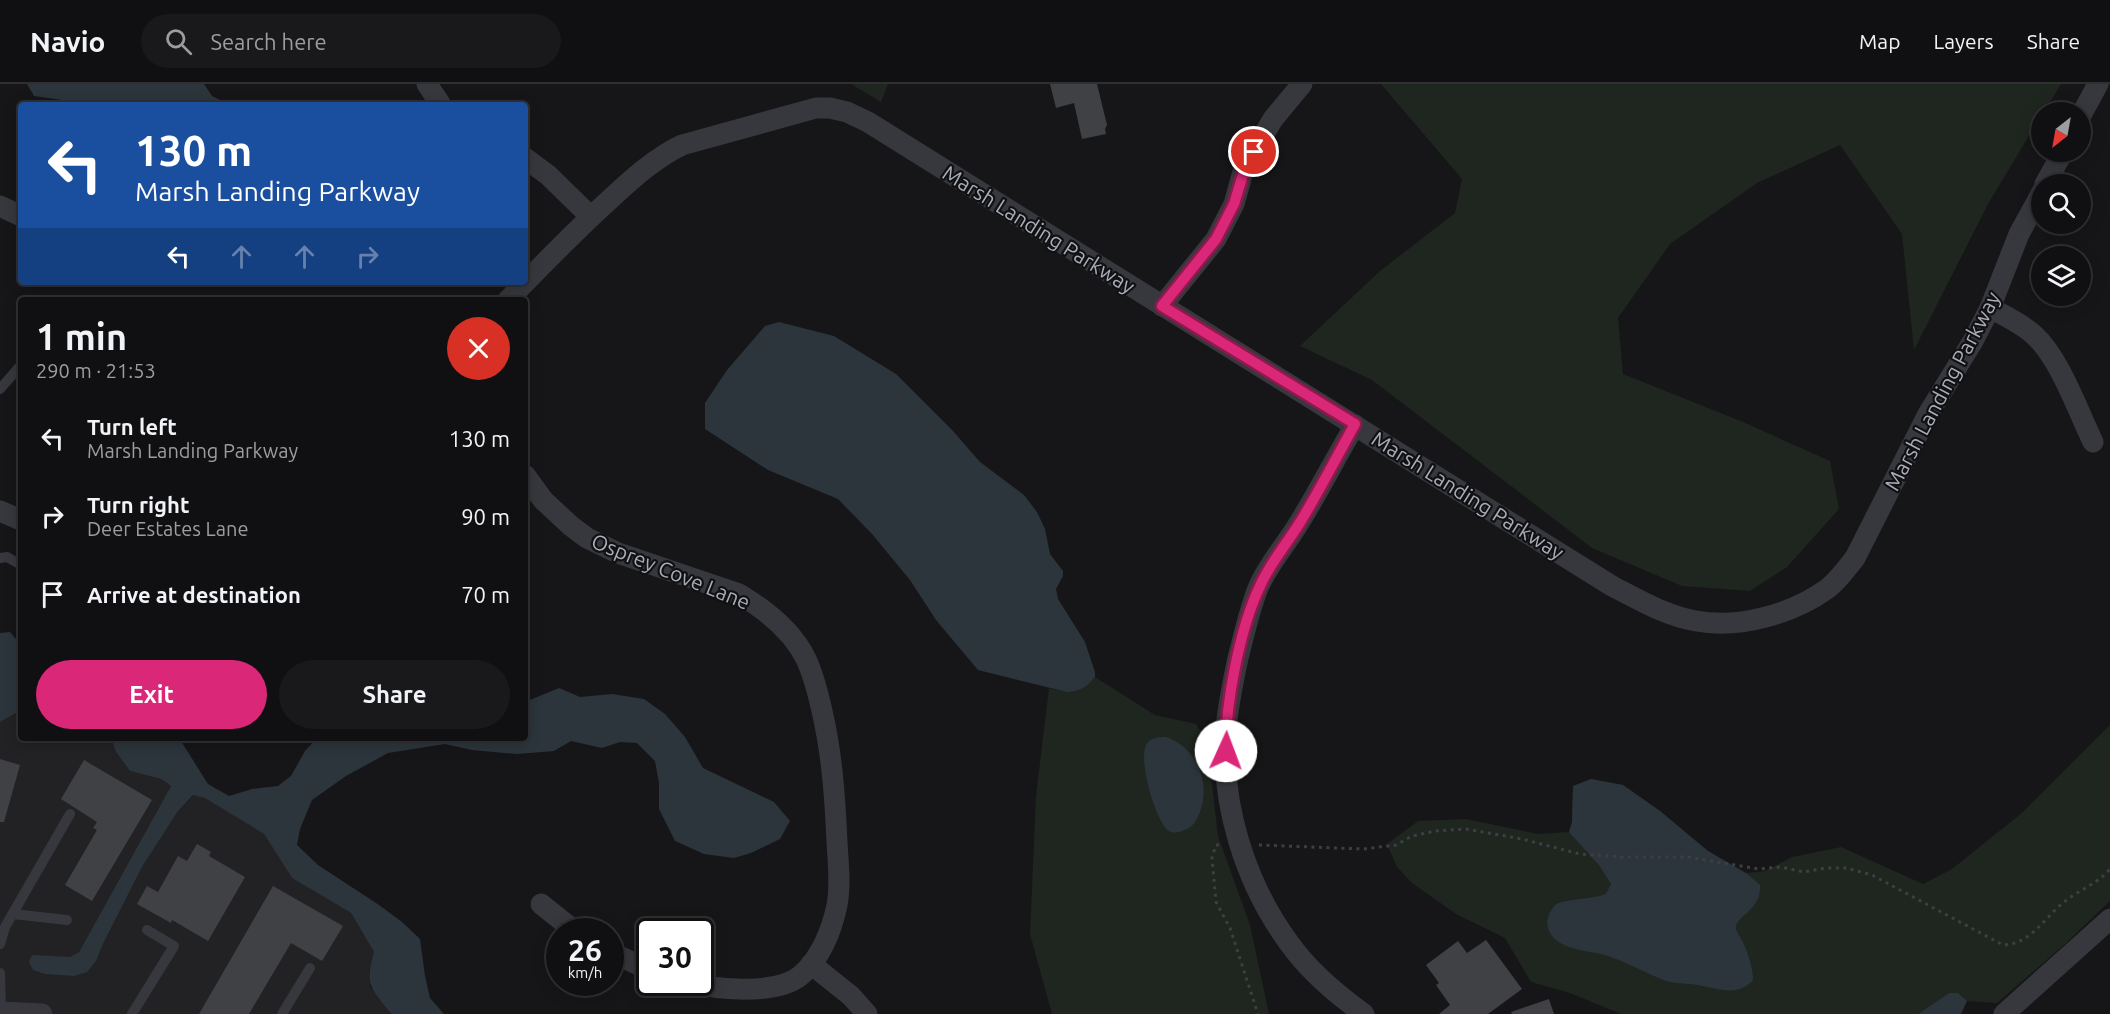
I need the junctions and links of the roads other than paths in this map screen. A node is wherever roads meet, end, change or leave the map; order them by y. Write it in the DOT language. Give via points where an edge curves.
graph roads {
  1 [pos="427,84"];
  2 [pos="1302,84"];
  3 [pos="2098,84"];
  4 [pos="439,102"];
  5 [pos="2088,102"];
  6 [pos="528,160"];
  7 [pos="0,206"];
  8 [pos="2031,212"];
  9 [pos="18,215"];
  10 [pos="591,217"];
  11 [pos="528,280"];
  12 [pos="523,285"];
  13 [pos="511,297"];
  14 [pos="1162,306"];
  15 [pos="1990,308"];
  16 [pos="18,368"];
  17 [pos="0,389"];
  18 [pos="1355,424"];
  19 [pos="2093,442"];
  20 [pos="528,479"];
  21 [pos="0,511"];
  22 [pos="18,519"];
  23 [pos="0,558"];
  24 [pos="18,563"];
  25 [pos="70,814"];
  26 [pos="541,904"];
  27 [pos="13,914"];
  28 [pos="558,918"];
  29 [pos="2110,919"];
  30 [pos="67,920"];
  31 [pos="147,930"];
  32 [pos="0,944"];
  33 [pos="811,964"];
  34 [pos="310,968"];
  35 [pos="0,973"];
  36 [pos="714,985"];
  37 [pos="0,1012"];
  38 [pos="42,1014"];
  39 [pos="132,1014"];
  40 [pos="282,1014"];
  41 [pos="867,1014"];
  42 [pos="1364,1014"];
  43 [pos="2004,1014"];
  1 -- 4 [label="street"];
  2 -- 14 [label="street" via="1273,119 1245,168 1234,204 1216,239"];
  3 -- 5 [label="street"];
  6 -- 10 [label="street"];
  7 -- 9 [label="street"];
  8 -- 15 [label="street, Marsh Landing Parkway"];
  10 -- 11 [label="street"];
  10 -- 14 [label="street, Marsh Landing Parkway" via="635,176 682,145 803,111 830,108 847,111 868,122"];
  12 -- 13 [label="street"];
  14 -- 18 [label="street, Marsh Landing Parkway"];
  15 -- 18 [label="street, Marsh Landing Parkway" via="1928,414 1855,558 1840,578 1800,604 1748,620 1697,622 1642,602"];
  15 -- 19 [label="street" via="2021,324 2044,346"];
  16 -- 17 [label="lane"];
  18 -- 42 [label="street" via="1258,589 1230,692 1226,731 1228,788 1251,877 1289,943 1313,972"];
  20 -- 33 [label="street, Osprey Cove Lane" via="543,500 587,538 618,553 739,594 772,616 806,658 830,745 839,880 832,922"];
  21 -- 22 [label="street"];
  23 -- 24 [label="lane"];
  25 -- 27 [label="lane"];
  26 -- 28 [label="street"];
  27 -- 30 [label="lane"];
  27 -- 32 [label="lane"];
  29 -- 43 [label="street"];
  31 -- 39 [label="lane" via="174,946"];
  33 -- 36 [label="street, Osprey Cove Lane" via="799,976 774,988"];
  33 -- 41 [label="street"];
  34 -- 40 [label="lane"];
  35 -- 37 [label="lane"];
  37 -- 38 [label="street"];
}
